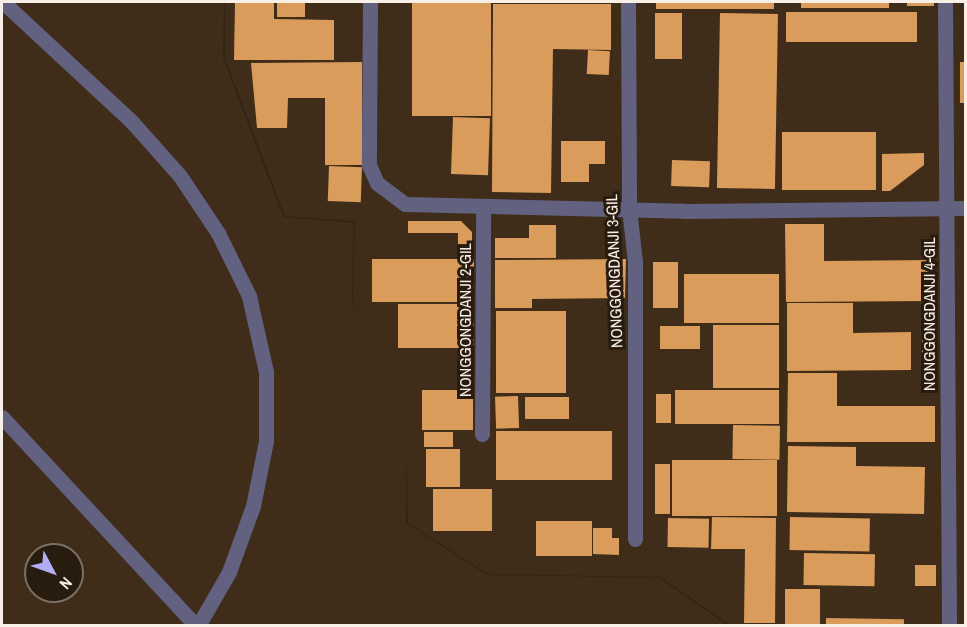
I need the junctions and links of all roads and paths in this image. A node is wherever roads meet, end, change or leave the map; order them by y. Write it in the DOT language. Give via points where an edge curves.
graph roads {
  1 [pos="3,2"];
  2 [pos="370,2"];
  3 [pos="628,2"];
  4 [pos="945,2"];
  5 [pos="483,207"];
  6 [pos="629,208"];
  7 [pos="946,208"];
  8 [pos="966,208"];
  9 [pos="2,417"];
  10 [pos="482,434"];
  11 [pos="635,539"];
  12 [pos="197,626"];
  13 [pos="949,626"];
  1 -- 12 [label="street" via="132,122 180,176 218,233 249,296 266,372 266,441 253,506 233,561"];
  2 -- 5 [label="street" via="372,174 387,193 412,206"];
  3 -- 6 [label="street, NONGGONGDANJI 3-GIL"];
  4 -- 7 [label="street, NONGGONGDANJI 4-GIL"];
  5 -- 6 [label="street"];
  5 -- 10 [label="street, NONGGONGDANJI 2-GIL"];
  6 -- 7 [label="street"];
  6 -- 11 [label="street, NONGGONGDANJI 3-GIL" via="635,253"];
  7 -- 8 [label="street"];
  7 -- 13 [label="street, NONGGONGDANJI 4-GIL"];
  9 -- 12 [label="street"];
}
